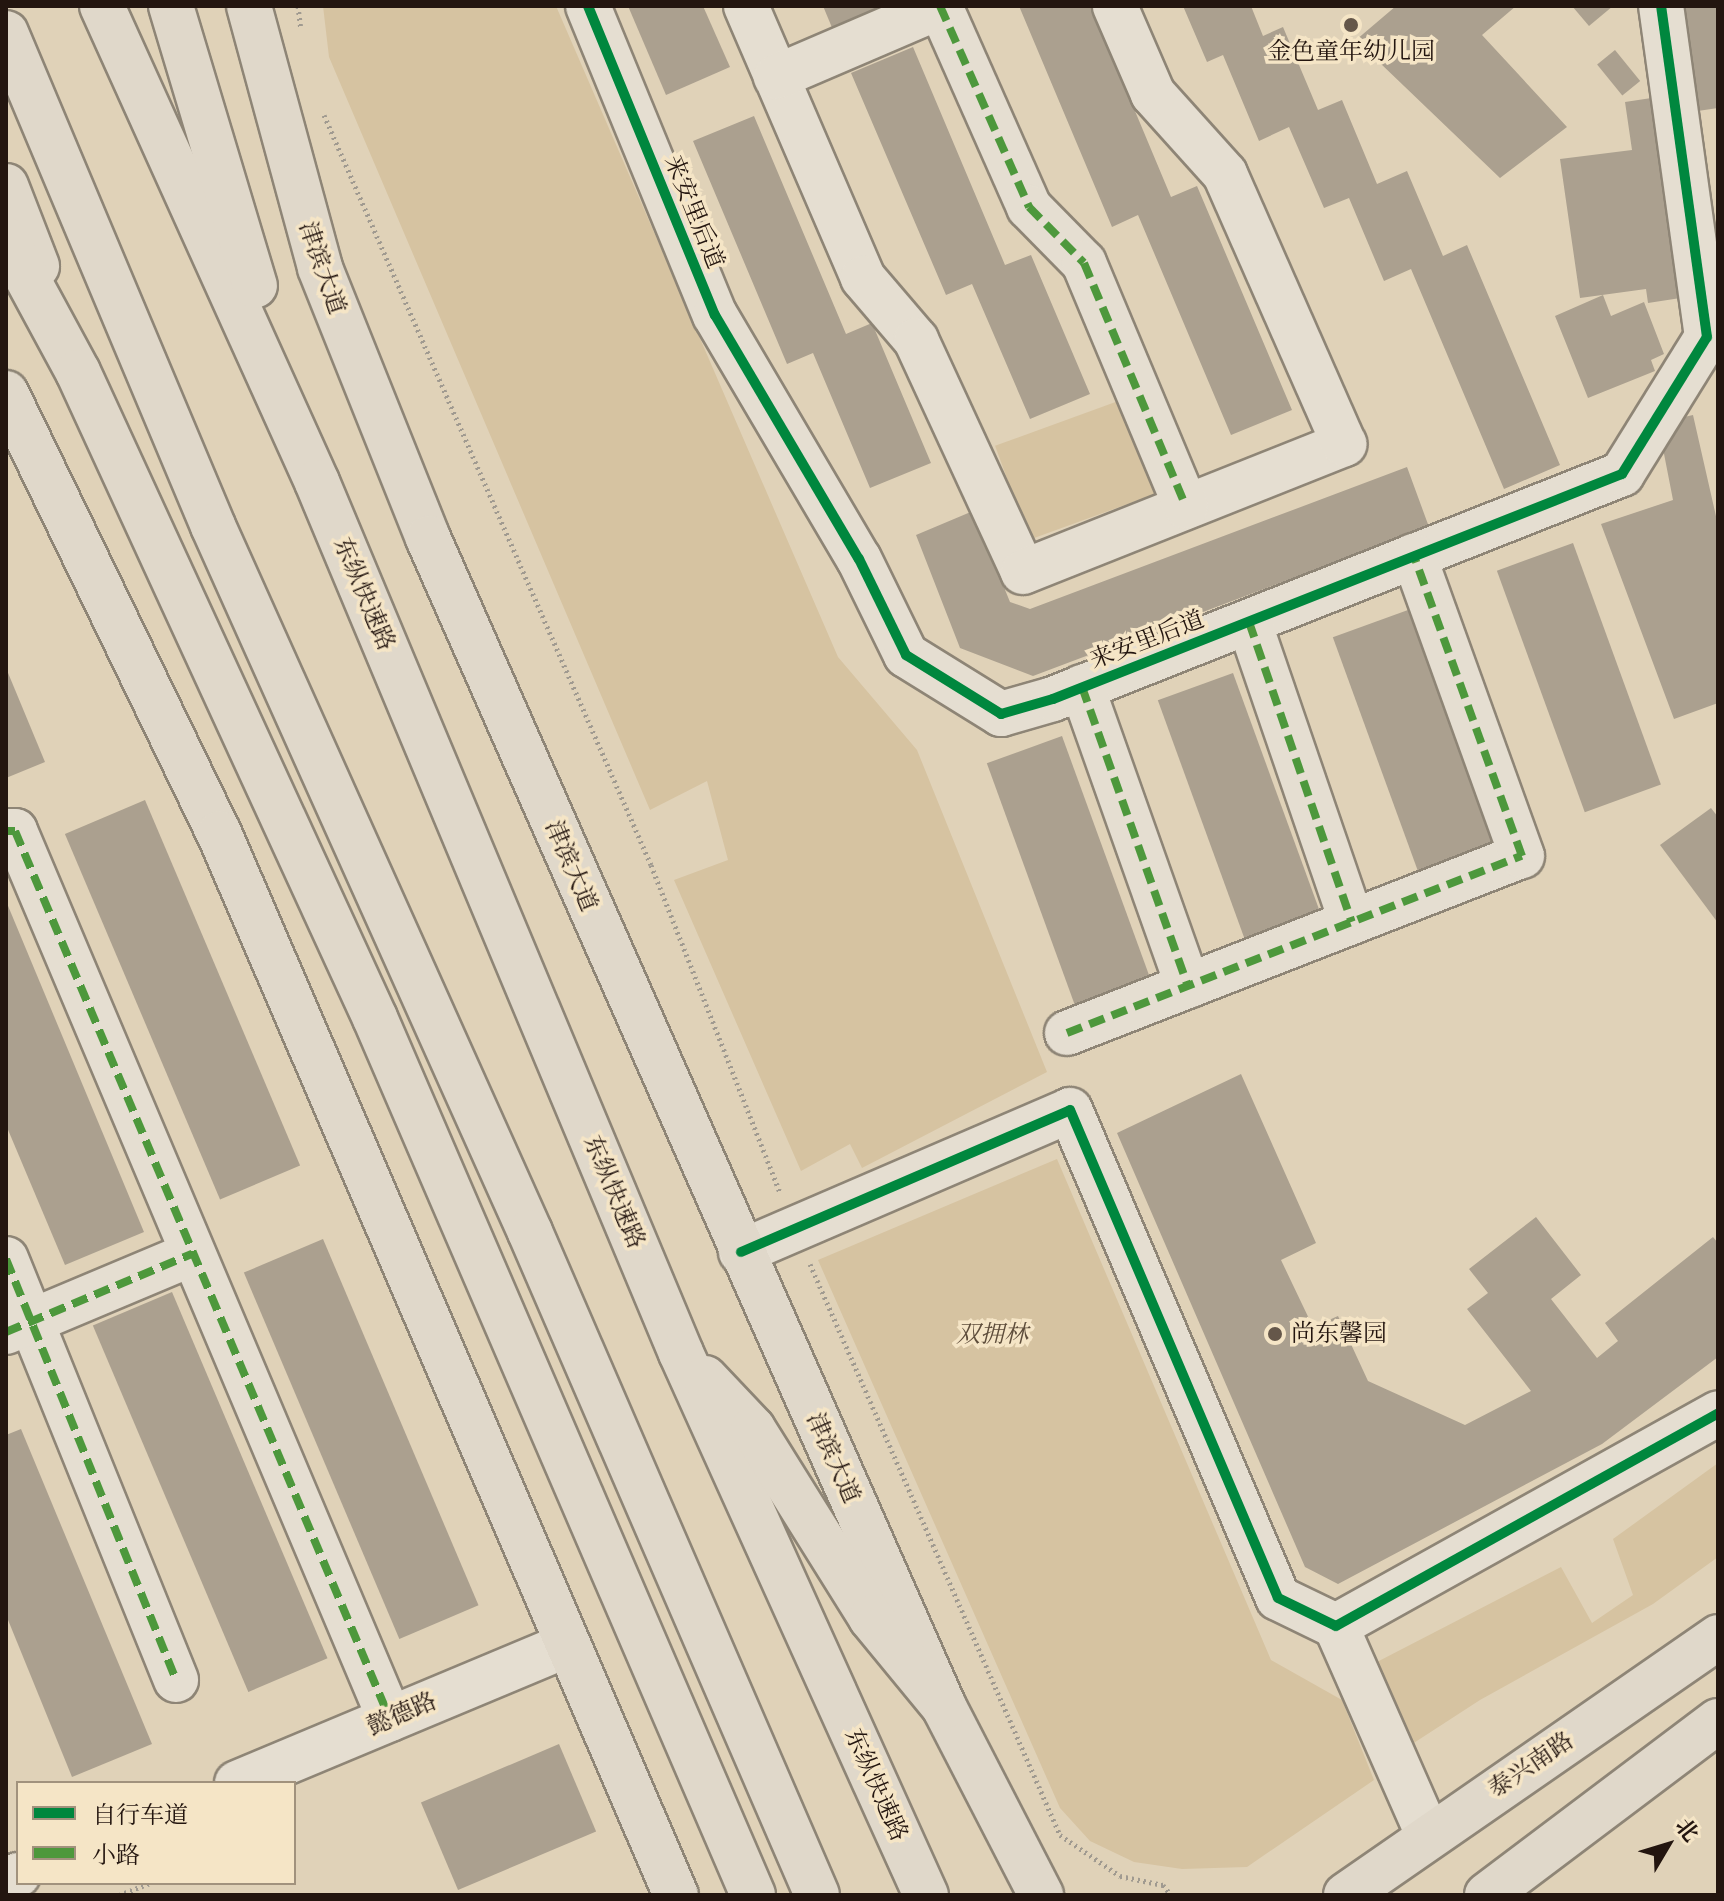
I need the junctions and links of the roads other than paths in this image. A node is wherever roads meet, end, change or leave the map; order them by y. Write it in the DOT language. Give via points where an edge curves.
graph roads {
  1 [pos="171,6"];
  2 [pos="249,6"];
  3 [pos="588,6"];
  4 [pos="746,6"];
  5 [pos="941,6"];
  6 [pos="1115,6"];
  7 [pos="1661,6"];
  8 [pos="109,18"];
  9 [pos="6,33"];
  10 [pos="776,77"];
  11 [pos="6,186"];
  12 [pos="6,239"];
  13 [pos="1713,336"];
  14 [pos="78,372"];
  15 [pos="6,393"];
  16 [pos="317,482"];
  17 [pos="1186,507"];
  18 [pos="1414,556"];
  19 [pos="1249,622"];
  20 [pos="1082,687"];
  21 [pos="6,831"];
  22 [pos="1352,922"];
  23 [pos="1188,986"];
  24 [pos="1067,1033"];
  25 [pos="741,1252"];
  26 [pos="192,1254"];
  27 [pos="6,1259"];
  28 [pos="19,1327"];
  29 [pos="681,1353"];
  30 [pos="1718,1413"];
  31 [pos="1336,1626"];
  32 [pos="1718,1637"];
  33 [pos="567,1645"];
  34 [pos="176,1680"];
  35 [pos="944,1707"];
  36 [pos="390,1719"];
  37 [pos="1718,1721"];
  38 [pos="242,1781"];
  39 [pos="1428,1835"];
  40 [pos="676,1895"];
  41 [pos="753,1895"];
  42 [pos="817,1895"];
  43 [pos="926,1895"];
  44 [pos="1041,1895"];
  45 [pos="1346,1895"];
  46 [pos="1487,1895"];
  1 -- 16 [label="main road"];
  2 -- 25 [label="main road, 津滨大道" via="320,268 369,395"];
  3 -- 20 [label="street, 来安里后道" via="715,315 859,559 906,655 1001,714"];
  4 -- 10 [label="street"];
  5 -- 10 [label="street"];
  5 -- 17 [label="street" via="1029,207 1084,263"];
  6 -- 17 [label="street" via="1153,94 1225,174 1344,444"];
  7 -- 13 [label="street, 来安里后道"];
  8 -- 16 [label="main road"];
  9 -- 42 [label="main road" via="213,526 536,1246"];
  10 -- 17 [label="street" via="863,278 916,340 1023,572"];
  11 -- 14 [label="main road"];
  12 -- 14 [label="main road"];
  13 -- 18 [label="street, 来安里后道" via="1622,474"];
  14 -- 41 [label="main road" via="375,1018"];
  15 -- 33 [label="main road" via="219,833"];
  16 -- 29 [label="main road, 东纵快速路"];
  18 -- 19 [label="street, 来安里后道"];
  18 -- 22 [label="street" via="1522,856"];
  19 -- 20 [label="street, 来安里后道"];
  19 -- 22 [label="street"];
  20 -- 23 [label="street"];
  21 -- 26 [label="street" via="15,831"];
  22 -- 23 [label="street"];
  23 -- 24 [label="street"];
  25 -- 31 [label="street" via="1070,1110 1278,1598"];
  25 -- 35 [label="main road, 津滨大道"];
  26 -- 28 [label="street"];
  26 -- 36 [label="street"];
  27 -- 28 [label="street"];
  28 -- 34 [label="street"];
  29 -- 35 [label="main road" via="753,1429 871,1618"];
  29 -- 43 [label="main road, 东纵快速路"];
  30 -- 31 [label="street"];
  31 -- 39 [label="street"];
  32 -- 39 [label="main road, 泰兴南路"];
  33 -- 36 [label="street, 懿德路"];
  33 -- 40 [label="main road"];
  35 -- 44 [label="main road"];
  36 -- 38 [label="street, 懿德路"];
  37 -- 46 [label="main road"];
  39 -- 45 [label="main road, 泰兴南路"];
}
